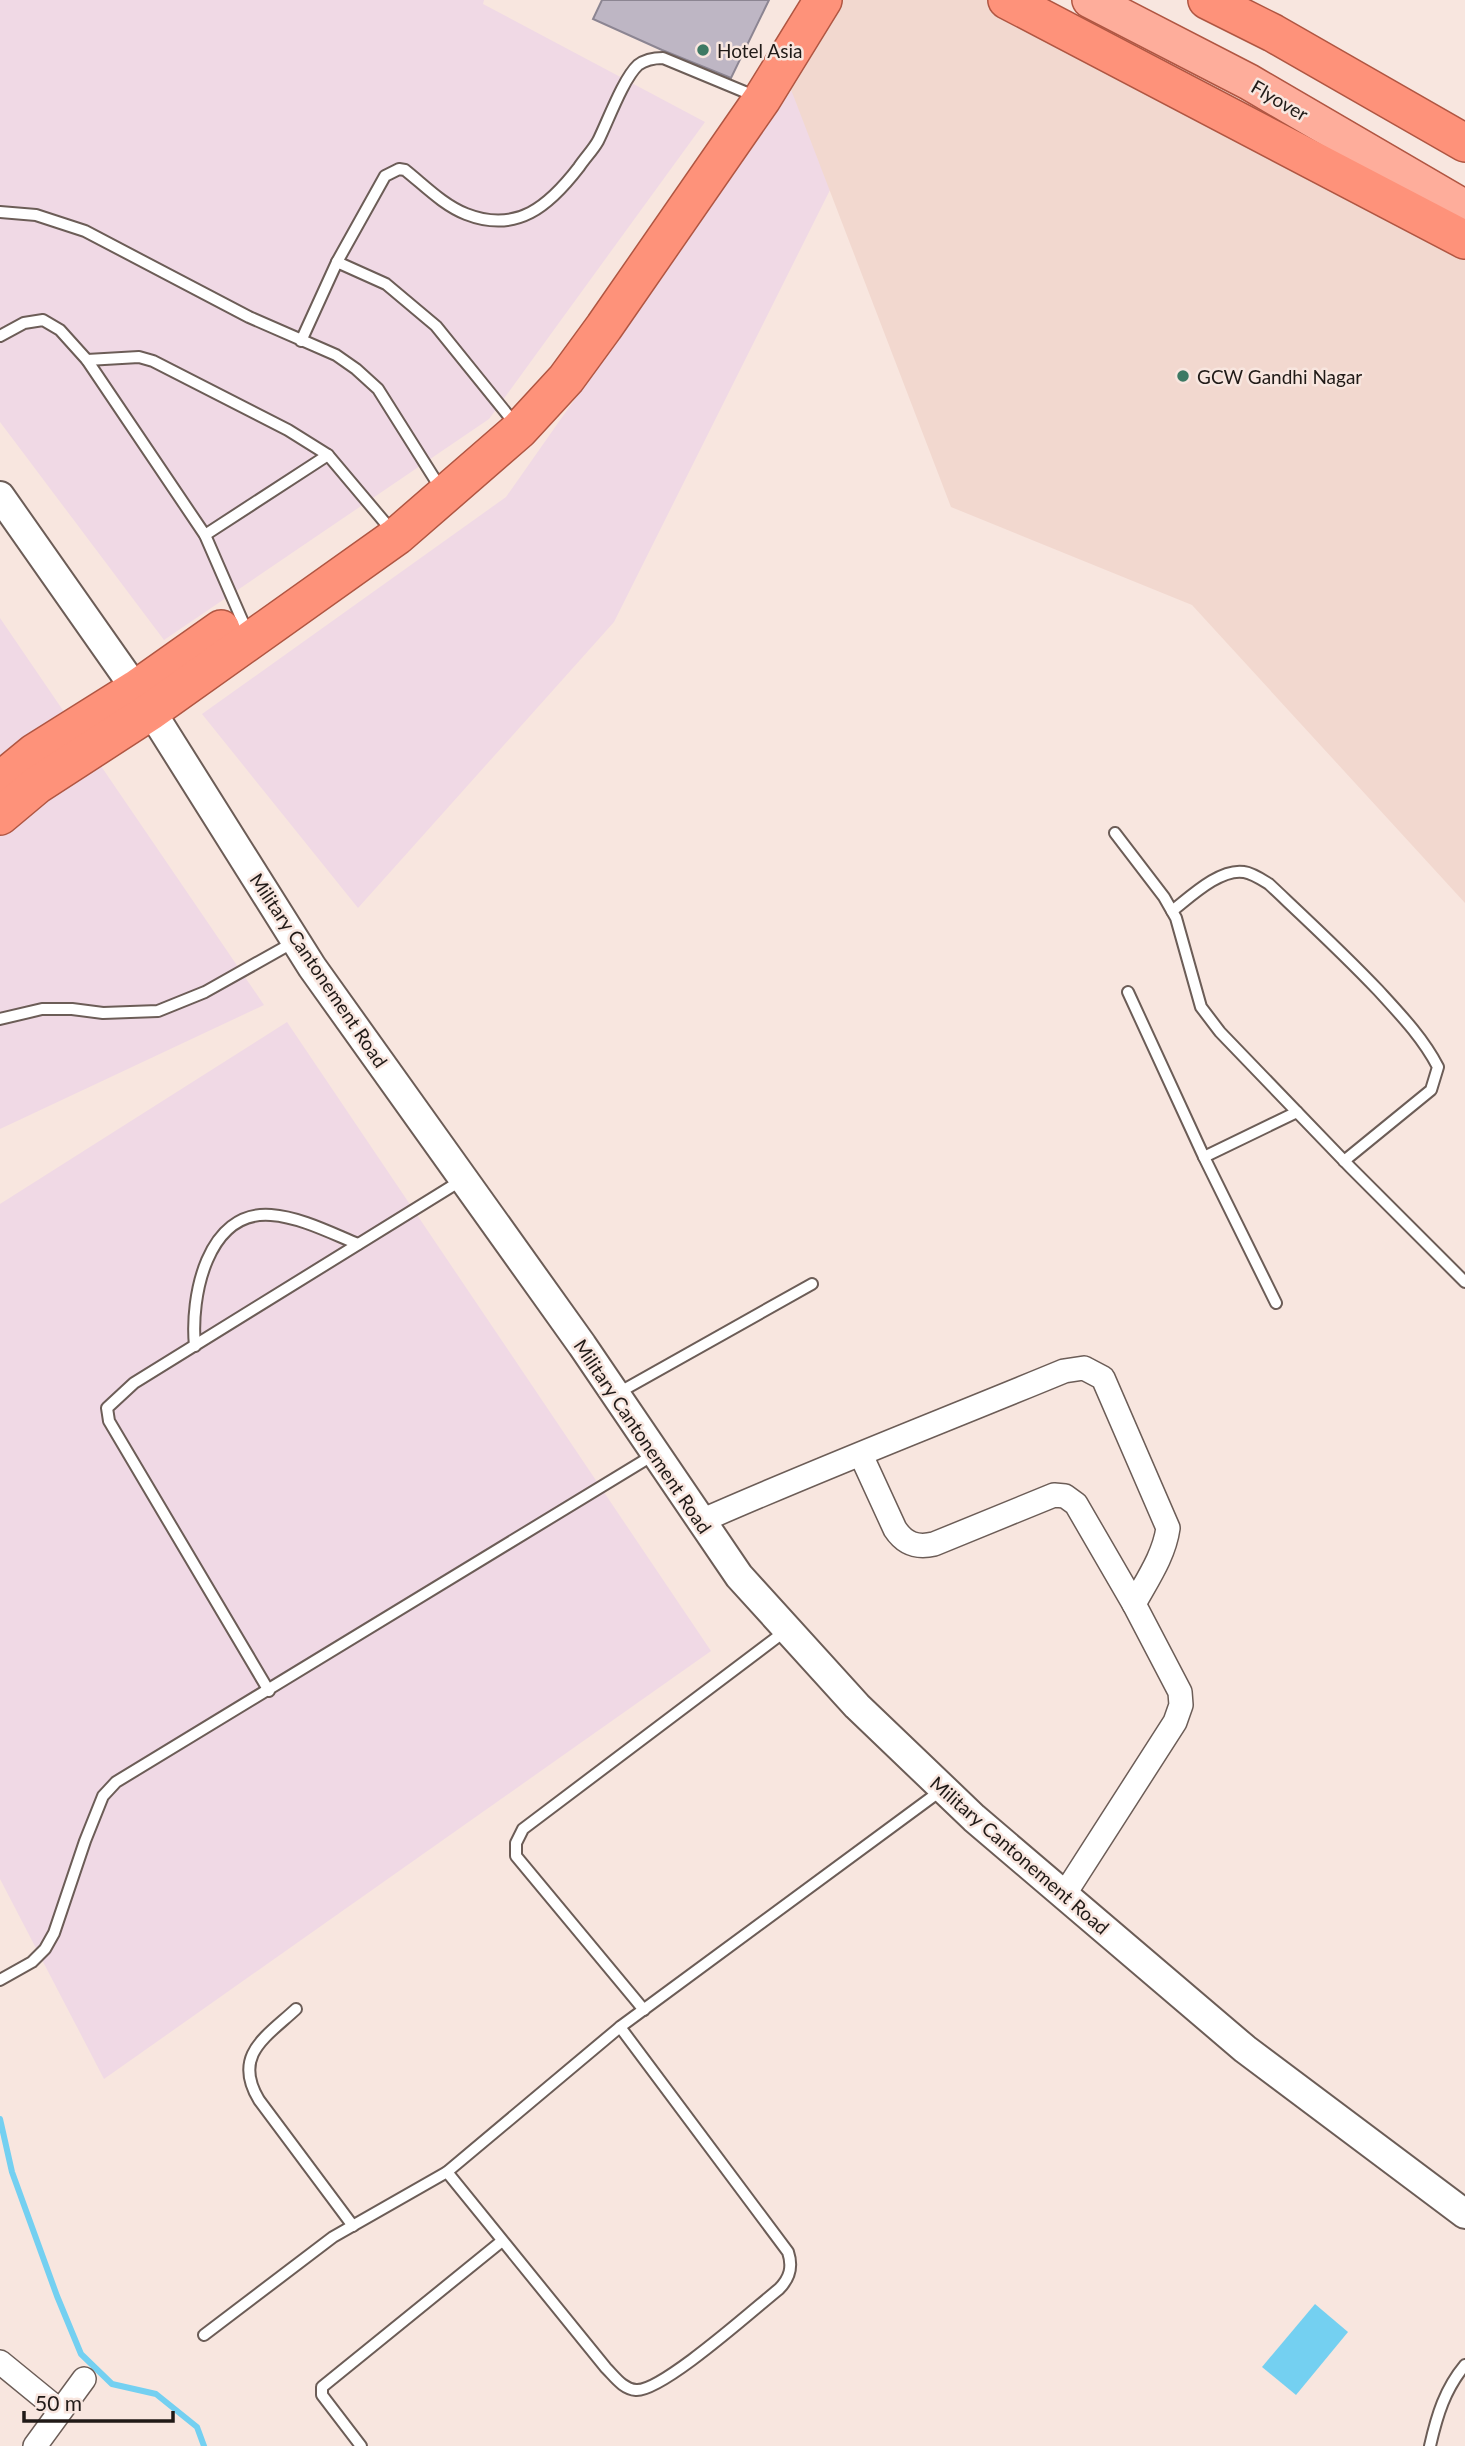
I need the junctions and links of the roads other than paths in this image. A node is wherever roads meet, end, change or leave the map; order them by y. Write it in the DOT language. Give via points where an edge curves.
graph roads {
  1 [pos="806,0"];
  2 [pos="823,0"];
  3 [pos="1007,0"];
  4 [pos="1090,0"];
  5 [pos="1128,0"];
  6 [pos="1206,0"];
  7 [pos="745,92"];
  8 [pos="1465,143"];
  9 [pos="1465,181"];
  10 [pos="1465,208"];
  11 [pos="0,212"];
  12 [pos="1465,240"];
  13 [pos="337,262"];
  14 [pos="0,336"];
  15 [pos="301,341"];
  16 [pos="87,360"];
  17 [pos="514,423"];
  18 [pos="328,455"];
  19 [pos="439,486"];
  20 [pos="0,496"];
  21 [pos="388,526"];
  22 [pos="205,535"];
  23 [pos="245,627"];
  24 [pos="143,700"];
  25 [pos="0,781"];
  26 [pos="0,816"];
  27 [pos="1115,834"];
  28 [pos="1172,911"];
  29 [pos="296,941"];
  30 [pos="1128,992"];
  31 [pos="0,1019"];
  32 [pos="1297,1112"];
  33 [pos="1204,1157"];
  34 [pos="1344,1161"];
  35 [pos="463,1179"];
  36 [pos="358,1244"];
  37 [pos="1465,1282"];
  38 [pos="812,1284"];
  39 [pos="1276,1303"];
  40 [pos="195,1346"];
  41 [pos="615,1394"];
  42 [pos="655,1454"];
  43 [pos="861,1455"];
  44 [pos="701,1521"];
  45 [pos="1133,1604"];
  46 [pos="788,1629"];
  47 [pos="269,1690"];
  48 [pos="944,1789"];
  49 [pos="1064,1895"];
  50 [pos="0,1980"];
  51 [pos="296,2009"];
  52 [pos="644,2010"];
  53 [pos="620,2027"];
  54 [pos="447,2172"];
  55 [pos="1465,2214"];
  56 [pos="353,2226"];
  57 [pos="502,2241"];
  58 [pos="204,2335"];
  59 [pos="0,2362"];
  60 [pos="1465,2364"];
  61 [pos="83,2379"];
  62 [pos="60,2411"];
  63 [pos="35,2446"];
  64 [pos="361,2446"];
  65 [pos="1430,2446"];
  1 -- 7 [label="highway"];
  2 -- 17 [label="highway" via="762,99 604,327 566,379"];
  3 -- 12 [label="highway"];
  4 -- 10 [label="main road, Flyover" via="1249,82"];
  5 -- 9 [label="main road, Flyover"];
  6 -- 8 [label="highway"];
  7 -- 13 [label="lane" via="663,58 652,58 634,69 597,143 569,180 527,216 488,221 464,214 399,169 385,176"];
  7 -- 17 [label="highway" via="570,332"];
  11 -- 15 [label="lane" via="36,215 85,231"];
  13 -- 15 [label="lane"];
  13 -- 17 [label="lane" via="386,284 436,326"];
  14 -- 16 [label="lane" via="24,323 43,320 60,330"];
  15 -- 19 [label="lane" via="336,355 378,389"];
  16 -- 18 [label="lane" via="139,357 153,361"];
  16 -- 22 [label="lane"];
  17 -- 19 [label="highway"];
  18 -- 21 [label="lane"];
  18 -- 22 [label="lane"];
  19 -- 21 [label="highway"];
  20 -- 24 [label="street, Military Cantonement Road"];
  21 -- 23 [label="highway"];
  22 -- 23 [label="lane"];
  23 -- 24 [label="highway"];
  24 -- 25 [label="highway" via="34,753"];
  24 -- 26 [label="highway"];
  24 -- 29 [label="street, Military Cantonement Road"];
  27 -- 28 [label="lane"];
  28 -- 32 [label="lane" via="1201,1007"];
  28 -- 34 [label="lane" via="1229,873 1258,877 1344,955 1430,1051 1438,1067 1431,1090"];
  29 -- 31 [label="lane" via="205,992 158,1011 42,1009"];
  29 -- 35 [label="street, Military Cantonement Road"];
  30 -- 33 [label="lane"];
  32 -- 33 [label="lane"];
  32 -- 34 [label="lane"];
  33 -- 39 [label="lane"];
  34 -- 37 [label="lane"];
  35 -- 36 [label="lane"];
  35 -- 41 [label="street, Military Cantonement Road"];
  36 -- 40 [label="lane"];
  36 -- 40 [label="lane" via="274,1215 241,1219 209,1254 192,1322"];
  38 -- 41 [label="lane"];
  40 -- 47 [label="lane" via="134,1383 110,1403 107,1412"];
  41 -- 42 [label="street, Military Cantonement Road"];
  42 -- 44 [label="street, Military Cantonement Road"];
  42 -- 47 [label="lane"];
  43 -- 44 [label="street"];
  43 -- 45 [label="street" via="895,1529 911,1544 934,1544 1054,1495 1070,1499"];
  43 -- 45 [label="street" via="1064,1371 1084,1368 1098,1374 1168,1528 1160,1558"];
  44 -- 46 [label="street, Military Cantonement Road" via="739,1576"];
  45 -- 49 [label="street" via="1180,1692 1180,1711"];
  46 -- 48 [label="street, Military Cantonement Road" via="858,1706"];
  46 -- 52 [label="lane" via="523,1829 516,1843 516,1856"];
  47 -- 50 [label="lane" via="109,1788 45,1949"];
  48 -- 49 [label="street, Military Cantonement Road"];
  48 -- 52 [label="lane"];
  49 -- 55 [label="street, Military Cantonement Road" via="1245,2049"];
  51 -- 56 [label="lane" via="256,2046 249,2081"];
  52 -- 53 [label="lane"];
  53 -- 54 [label="lane"];
  53 -- 57 [label="lane" via="788,2252 789,2277 676,2372 643,2390 633,2390 606,2368"];
  54 -- 56 [label="lane"];
  54 -- 57 [label="lane"];
  56 -- 58 [label="lane"];
  57 -- 64 [label="lane" via="322,2387 322,2395"];
  59 -- 62 [label="street"];
  60 -- 65 [label="lane" via="1437,2412"];
  61 -- 62 [label="street"];
  62 -- 63 [label="street"];
}
